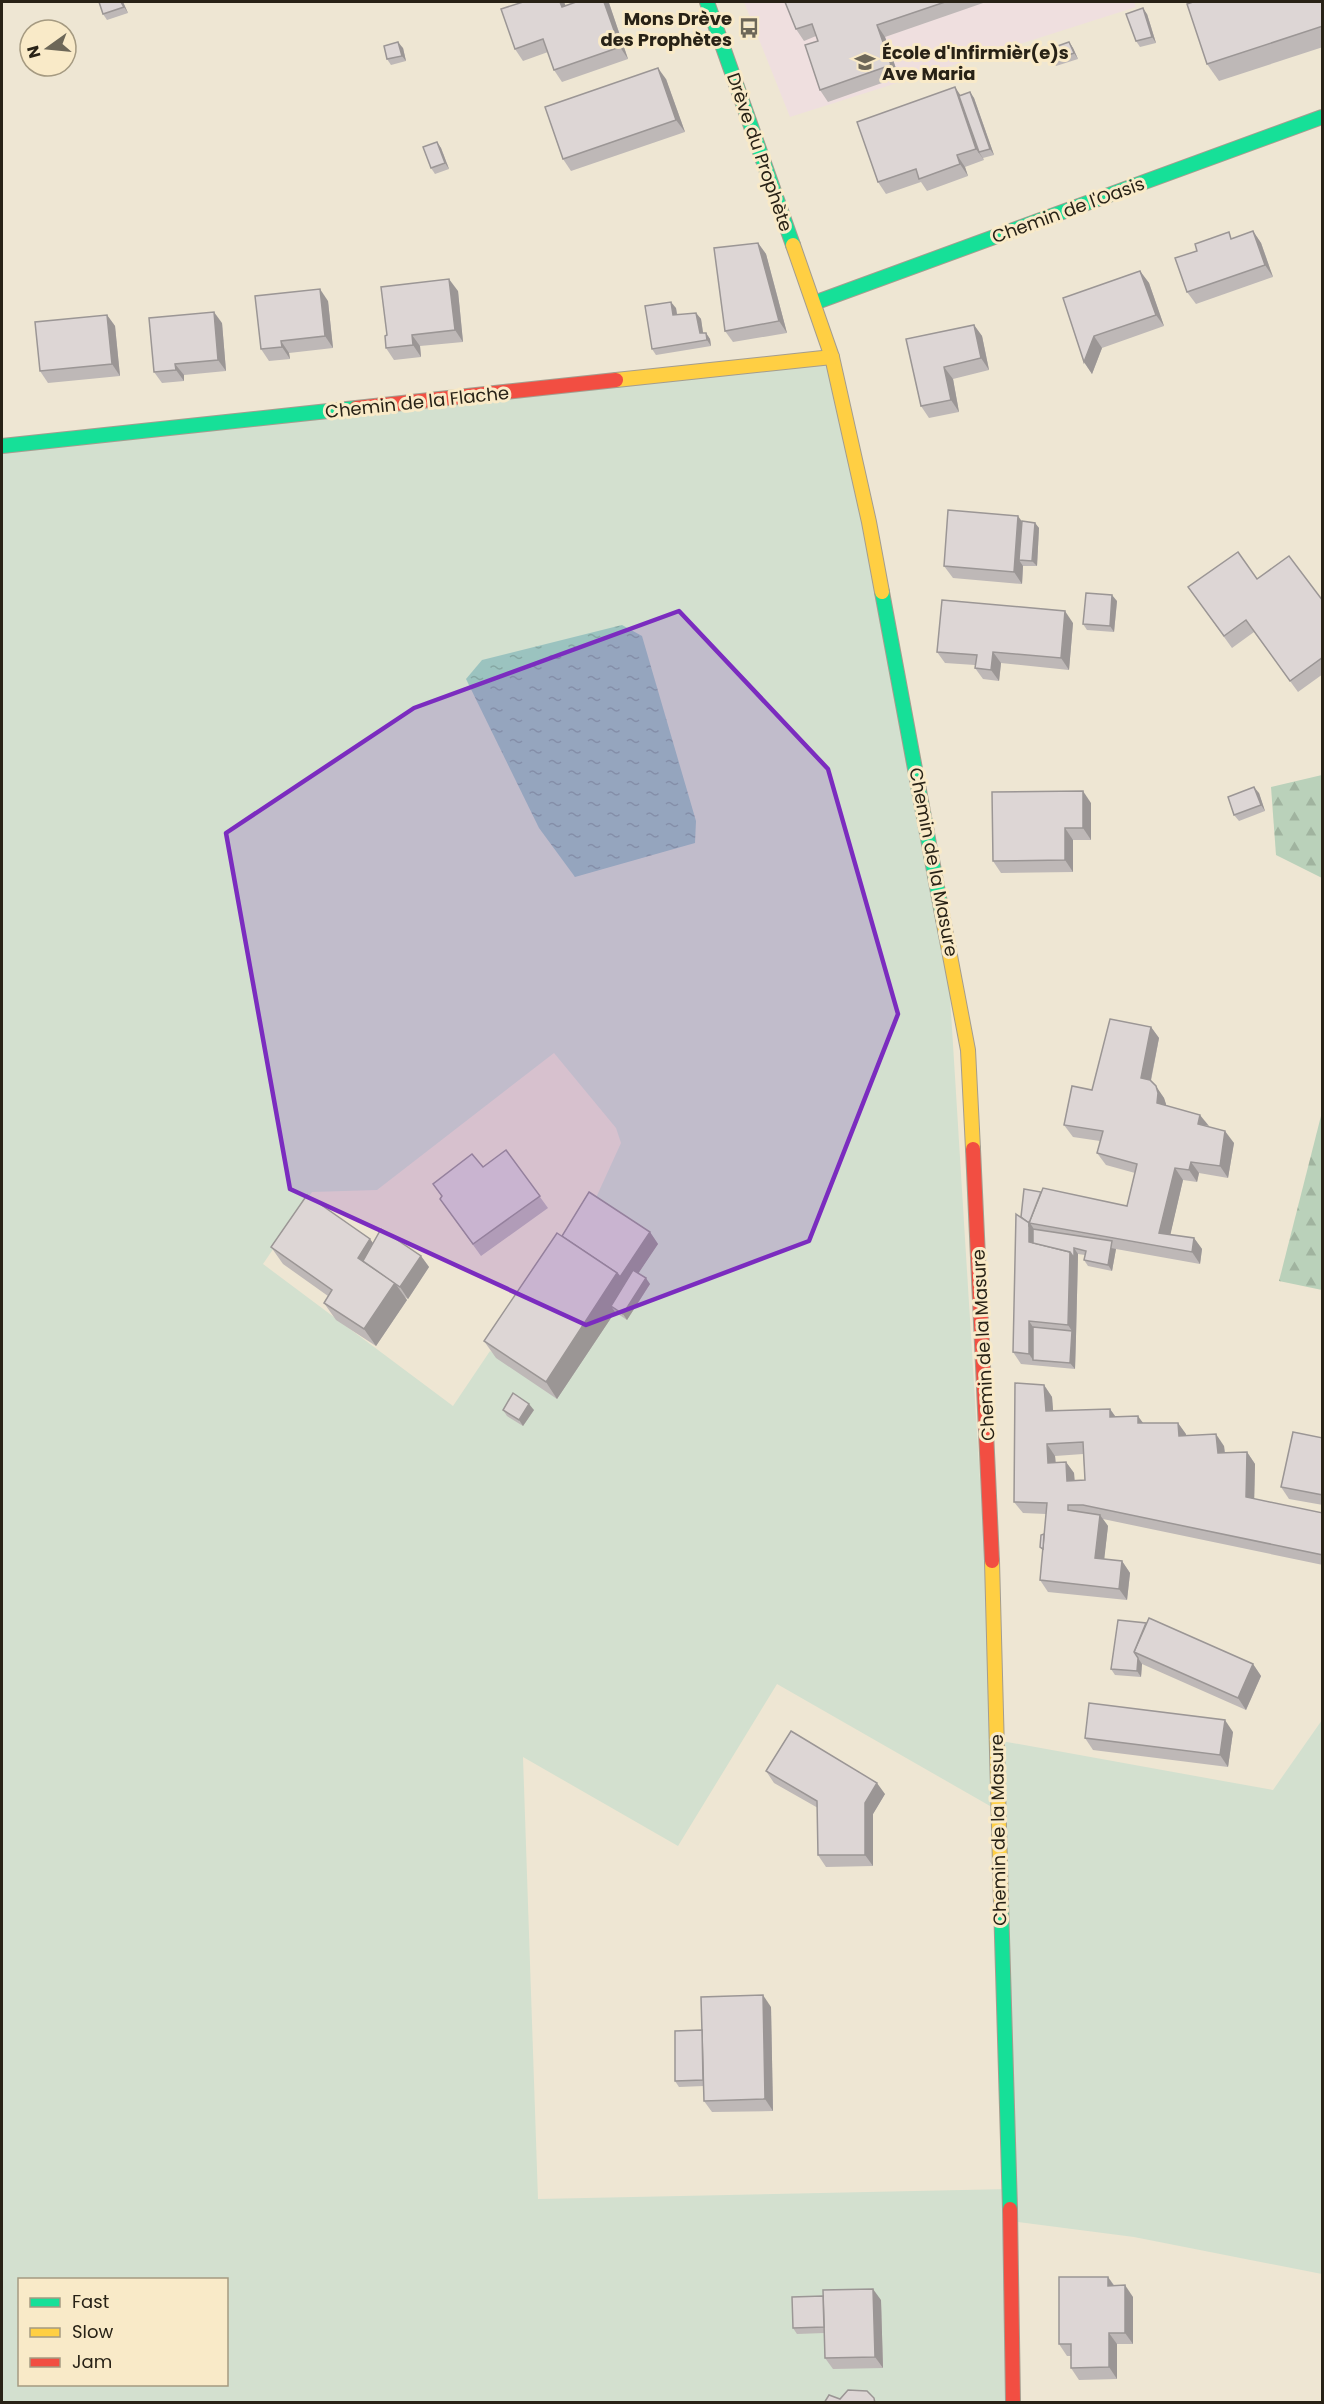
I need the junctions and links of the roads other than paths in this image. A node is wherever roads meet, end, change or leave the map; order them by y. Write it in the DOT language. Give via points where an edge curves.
graph roads {
  1 [pos="707,2"];
  2 [pos="1323,117"];
  3 [pos="814,303"];
  4 [pos="832,357"];
  5 [pos="2,446"];
  6 [pos="1013,2403"];
  1 -- 3 [label="street, Drève du Prophète"];
  2 -- 3 [label="street, Chemin de l'Oasis"];
  3 -- 4 [label="street, Chemin de la Masure"];
  4 -- 5 [label="street, Chemin de la Flache"];
  4 -- 6 [label="street, Chemin de la Masure" via="873,545 968,1050 990,1499"];
}
